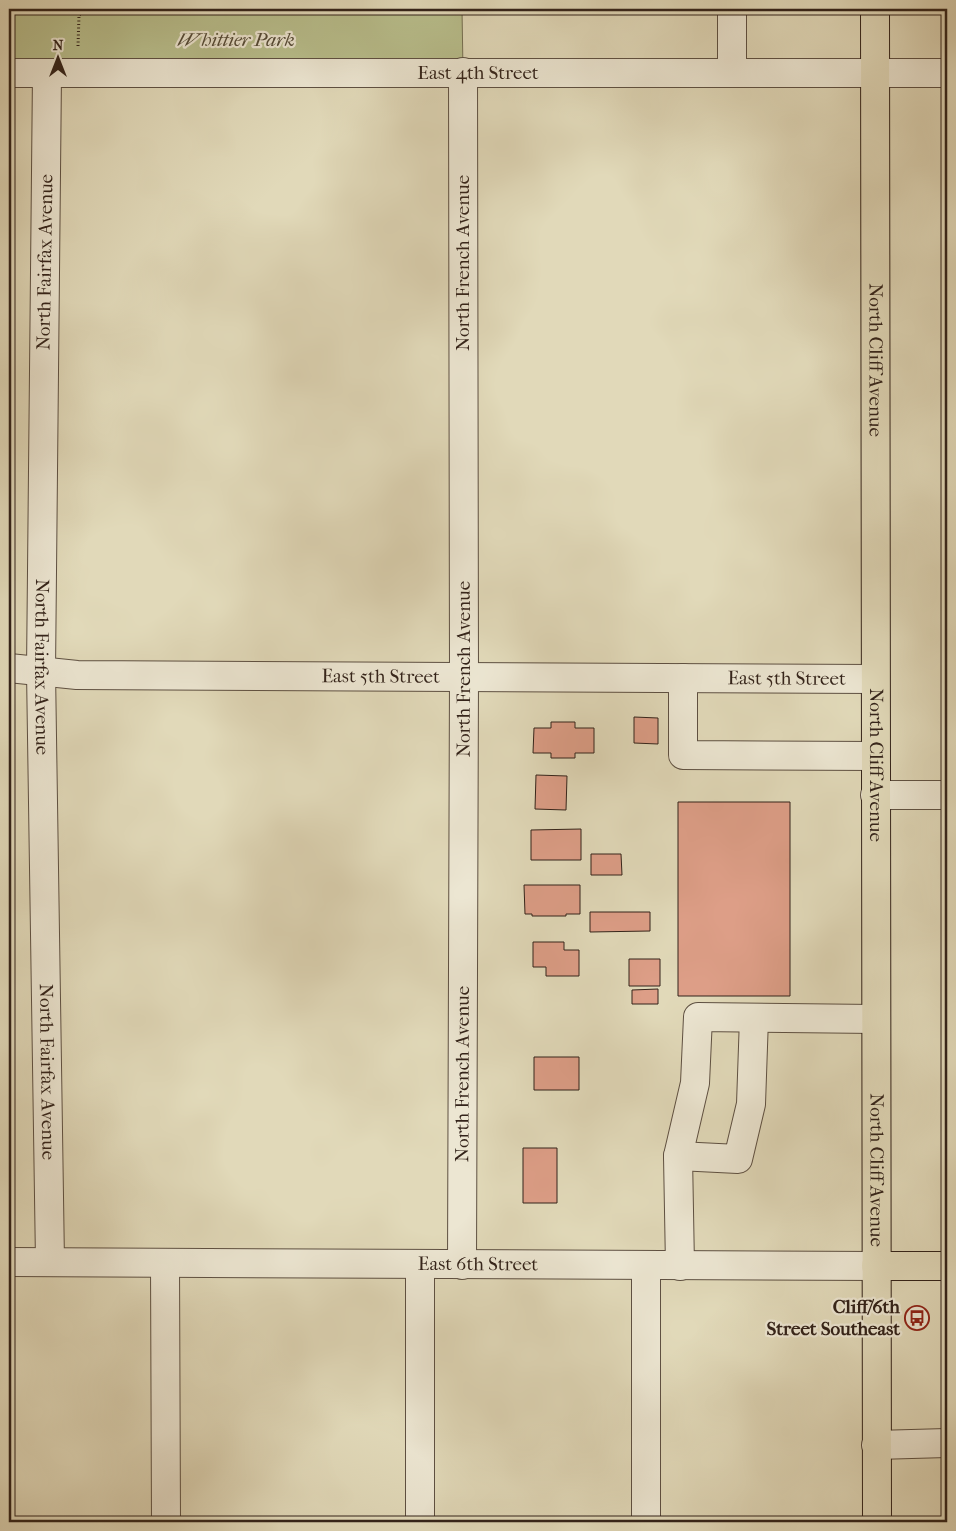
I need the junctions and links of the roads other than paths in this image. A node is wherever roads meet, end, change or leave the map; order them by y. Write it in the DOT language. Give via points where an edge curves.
graph roads {
  1 [pos="732,9"];
  2 [pos="875,9"];
  3 [pos="9,72"];
  4 [pos="47,72"];
  5 [pos="463,72"];
  6 [pos="732,72"];
  7 [pos="874,72"];
  8 [pos="947,73"];
  9 [pos="9,668"];
  10 [pos="42,671"];
  11 [pos="464,677"];
  12 [pos="683,678"];
  13 [pos="875,679"];
  14 [pos="875,756"];
  15 [pos="875,795"];
  16 [pos="947,795"];
  17 [pos="754,1018"];
  18 [pos="875,1019"];
  19 [pos="678,1156"];
  20 [pos="9,1262"];
  21 [pos="50,1262"];
  22 [pos="165,1263"];
  23 [pos="420,1265"];
  24 [pos="462,1265"];
  25 [pos="646,1266"];
  26 [pos="680,1266"];
  27 [pos="876,1266"];
  28 [pos="947,1266"];
  29 [pos="947,1444"];
  30 [pos="876,1445"];
  31 [pos="166,1522"];
  32 [pos="420,1522"];
  33 [pos="646,1522"];
  34 [pos="877,1522"];
  1 -- 6 [label="street"];
  2 -- 7 [label="main road, North Cliff Avenue"];
  3 -- 4 [label="street, East 4th Street"];
  4 -- 5 [label="street, East 4th Street"];
  4 -- 10 [label="street, North Fairfax Avenue"];
  5 -- 6 [label="street, East 4th Street"];
  5 -- 11 [label="street, North French Avenue"];
  6 -- 7 [label="street, East 4th Street"];
  7 -- 8 [label="street, East 4th Street"];
  7 -- 13 [label="main road, North Cliff Avenue"];
  9 -- 10 [label="street, East 5th Street"];
  10 -- 11 [label="street, East 5th Street" via="77,675"];
  10 -- 21 [label="street, North Fairfax Avenue"];
  11 -- 12 [label="street, East 5th Street"];
  11 -- 24 [label="street, North French Avenue"];
  12 -- 13 [label="street, East 5th Street"];
  12 -- 14 [label="street" via="683,755"];
  13 -- 14 [label="main road, North Cliff Avenue"];
  14 -- 15 [label="main road, North Cliff Avenue"];
  15 -- 16 [label="street"];
  15 -- 18 [label="main road, North Cliff Avenue"];
  17 -- 18 [label="street"];
  17 -- 19 [label="street" via="698,1017 695,1084"];
  17 -- 19 [label="street" via="751,1104 738,1159"];
  18 -- 27 [label="main road, North Cliff Avenue"];
  19 -- 26 [label="street"];
  20 -- 21 [label="street, East 6th Street"];
  21 -- 22 [label="street, East 6th Street"];
  22 -- 23 [label="street, East 6th Street"];
  22 -- 31 [label="street"];
  23 -- 24 [label="street, East 6th Street"];
  23 -- 32 [label="street"];
  24 -- 25 [label="street, East 6th Street"];
  25 -- 26 [label="street, East 6th Street"];
  25 -- 33 [label="street"];
  26 -- 27 [label="street, East 6th Street"];
  27 -- 28 [label="main road, East 6th Street"];
  27 -- 30 [label="main road, North Cliff Avenue"];
  29 -- 30 [label="street"];
  30 -- 34 [label="main road, North Cliff Avenue"];
}
